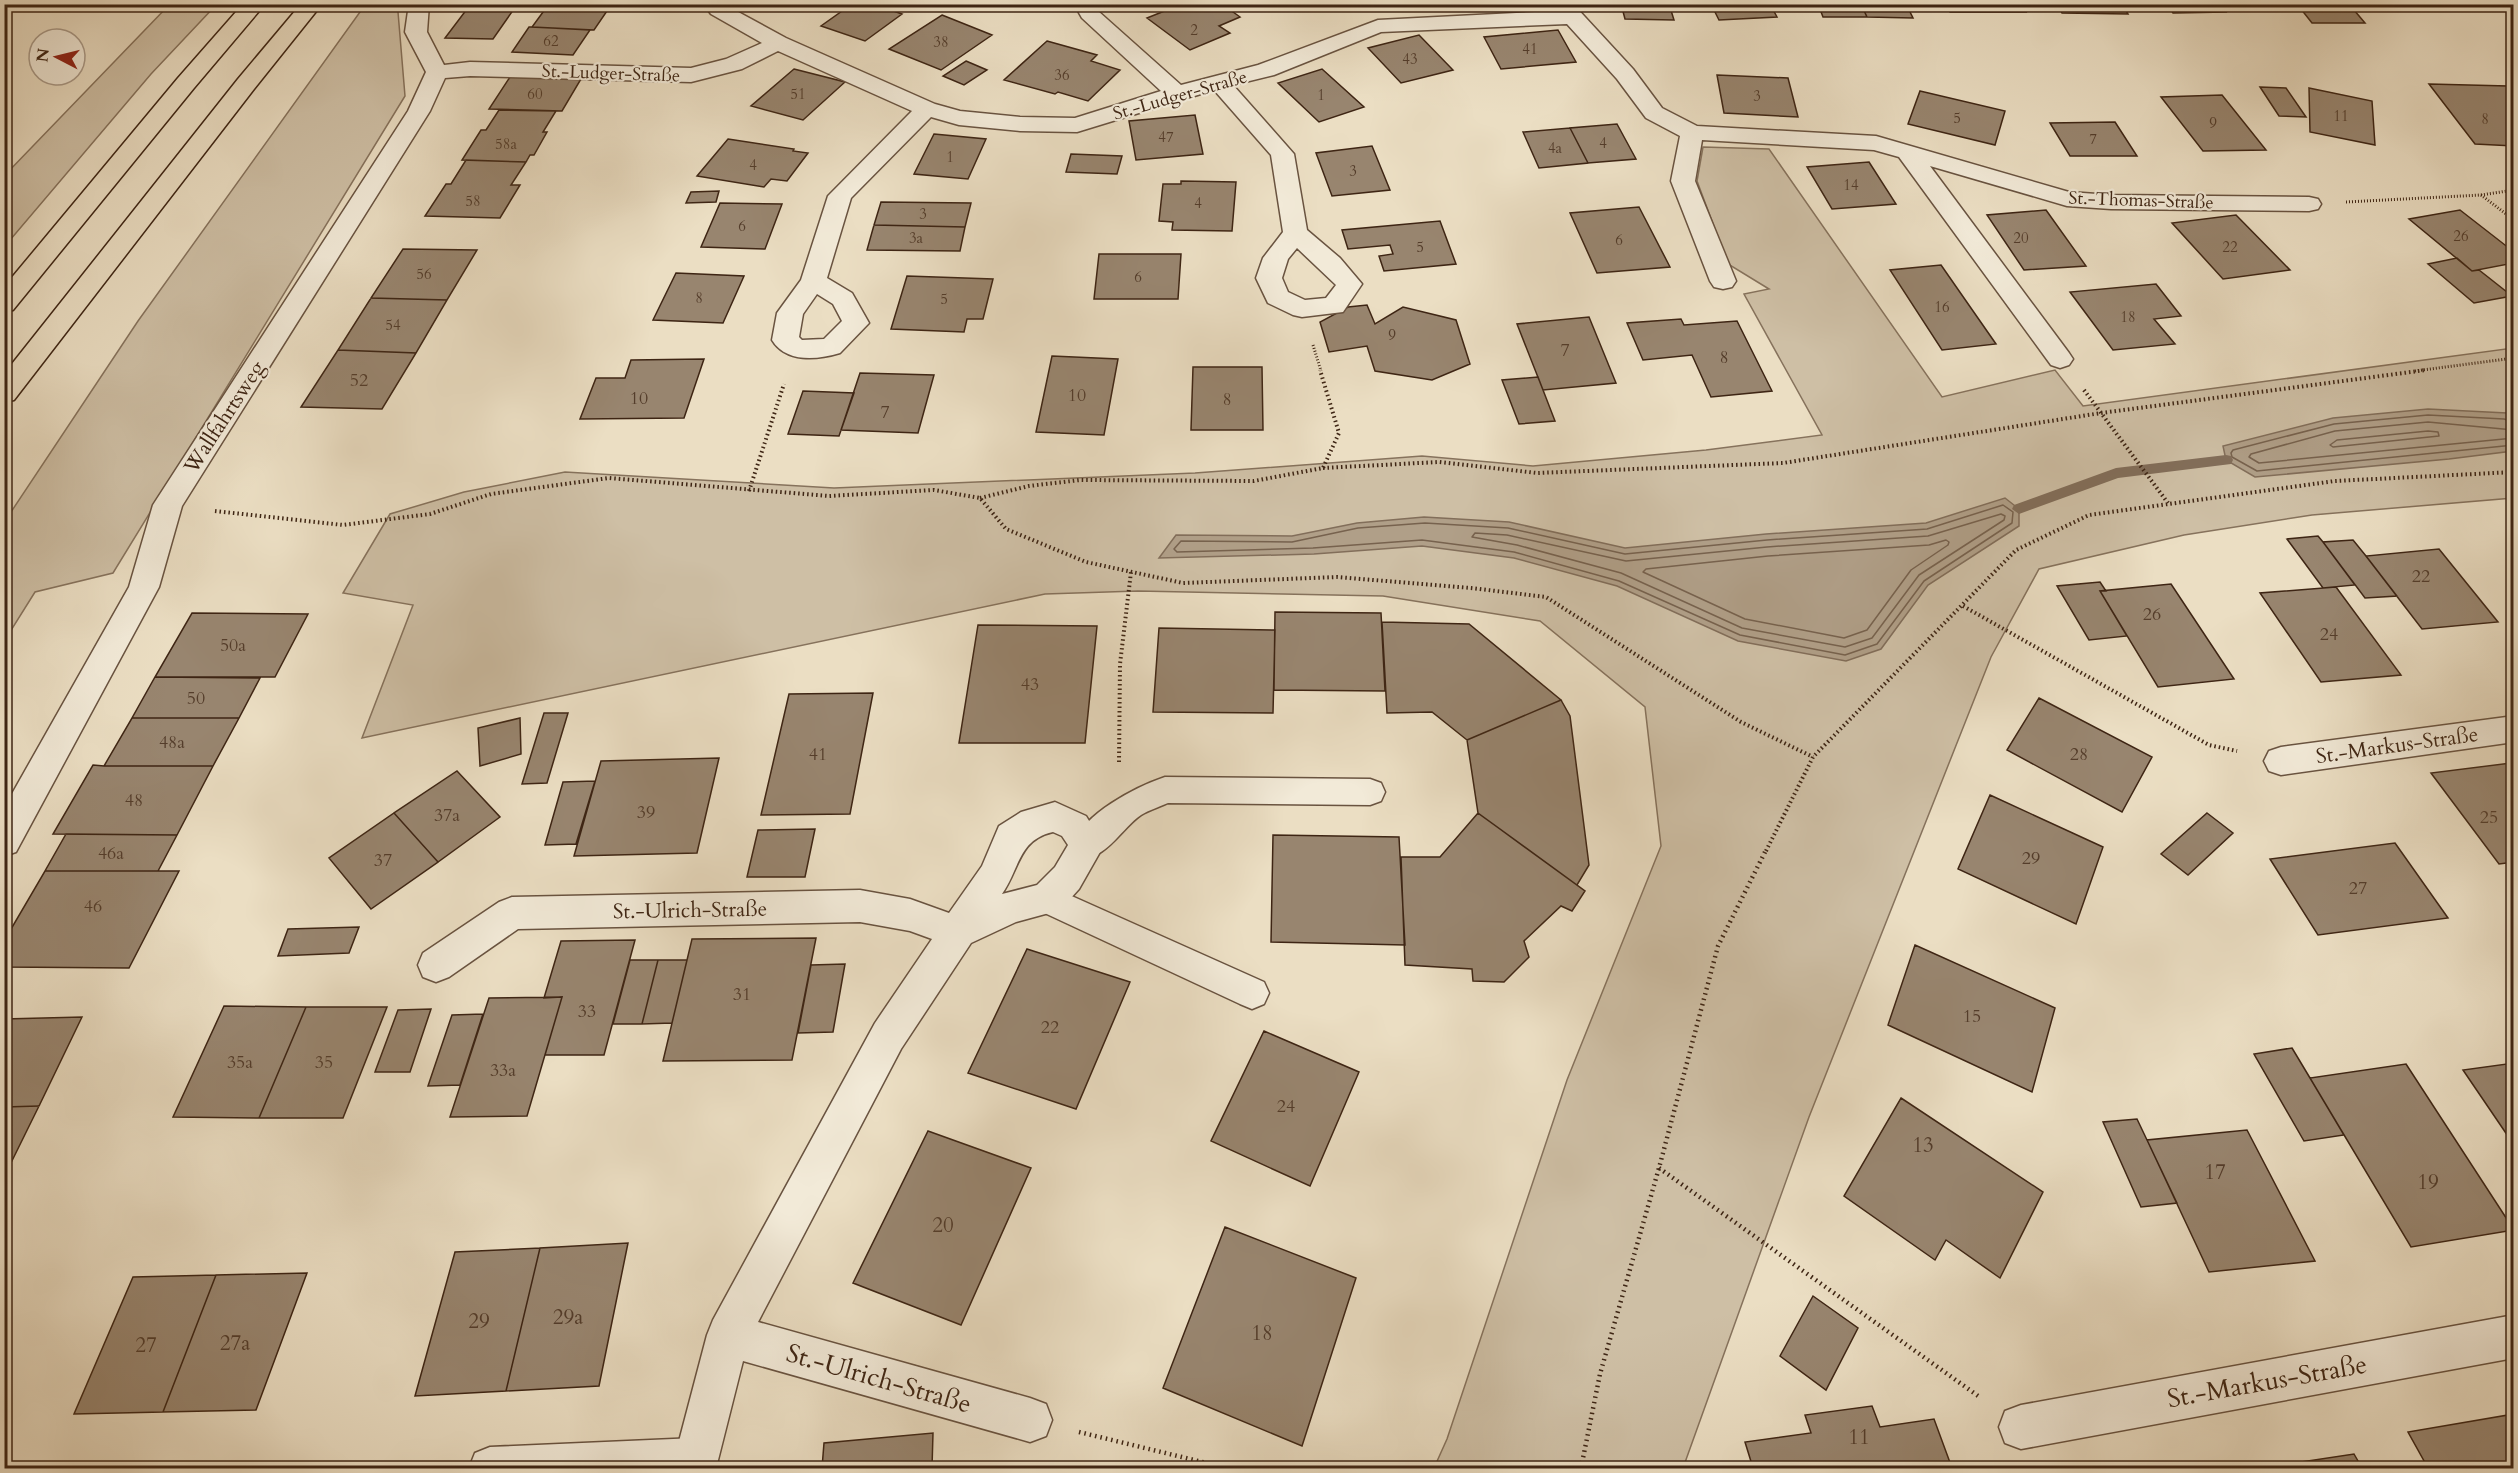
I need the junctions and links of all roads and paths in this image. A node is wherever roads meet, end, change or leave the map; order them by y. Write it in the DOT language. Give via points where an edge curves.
graph roads {
  1 [pos="255,4"];
  2 [pos="312,4"];
  3 [pos="419,4"];
  4 [pos="719,4"];
  5 [pos="1084,4"];
  6 [pos="1567,11"];
  7 [pos="778,43"];
  8 [pos="437,72"];
  9 [pos="1220,84"];
  10 [pos="1177,93"];
  11 [pos="927,109"];
  12 [pos="1692,133"];
  13 [pos="1907,152"];
  14 [pos="2514,190"];
  15 [pos="2481,195"];
  16 [pos="2309,204"];
  17 [pos="2514,220"];
  18 [pos="1295,233"];
  19 [pos="813,281"];
  20 [pos="1723,281"];
  21 [pos="4,304"];
  22 [pos="1302,309"];
  23 [pos="797,349"];
  24 [pos="2514,358"];
  25 [pos="2060,359"];
  26 [pos="4,393"];
  27 [pos="2102,413"];
  28 [pos="2116,434"];
  29 [pos="1323,468"];
  30 [pos="2514,472"];
  31 [pos="749,491"];
  32 [pos="980,498"];
  33 [pos="2168,503"];
  34 [pos="168,505"];
  35 [pos="1131,572"];
  36 [pos="1963,606"];
  37 [pos="2514,729"];
  38 [pos="1813,757"];
  39 [pos="2281,761"];
  40 [pos="1370,792"];
  41 [pos="1081,835"];
  42 [pos="4,841"];
  43 [pos="1047,898"];
  44 [pos="956,932"];
  45 [pos="436,964"];
  46 [pos="1252,993"];
  47 [pos="1659,1168"];
  48 [pos="728,1335"];
  49 [pos="2514,1336"];
  50 [pos="1030,1420"];
  51 [pos="2021,1427"];
  52 [pos="695,1463"];
  53 [pos="490,1468"];
  54 [pos="1227,1468"];
  55 [pos="1581,1468"];
  1 -- 21 [label="highway"];
  2 -- 26 [label="highway"];
  3 -- 8 [label="street" via="416,32"];
  4 -- 7 [label="street, St.-Ludger-Straße" via="718,10"];
  5 -- 10 [label="street" via="1089,14"];
  6 -- 9 [label="street, St.-Ludger-Straße" via="1378,26"];
  6 -- 12 [label="street, St.-Thomas-Straße" via="1625,74 1654,113"];
  7 -- 8 [label="street, St.-Ludger-Straße" via="734,64 691,75 470,69"];
  7 -- 11 [label="street, St.-Ludger-Straße"];
  8 -- 34 [label="street, Wallfahrtsweg" via="419,111"];
  9 -- 10 [label="street, St.-Ludger-Straße"];
  9 -- 18 [label="street" via="1282,154"];
  10 -- 11 [label="street, St.-Ludger-Straße" via="1077,125 959,118"];
  11 -- 19 [label="street" via="840,196"];
  12 -- 13 [label="street, St.-Thomas-Straße" via="1876,143"];
  12 -- 20 [label="street" via="1683,181"];
  13 -- 16 [label="street, St.-Thomas-Straße" via="2067,200"];
  13 -- 25 [label="street"];
  14 -- 15 [label="path"];
  15 -- 16 [label="path"];
  15 -- 17 [label="path"];
  18 -- 22 [label="street" via="1276,258 1269,278 1277,297"];
  18 -- 22 [label="street" via="1348,284 1334,306"];
  19 -- 23 [label="street" via="789,314 785,340"];
  19 -- 23 [label="street" via="843,299 856,323 831,347"];
  22 -- 29 [label="path" via="1339,433"];
  23 -- 31 [label="path"];
  24 -- 27 [label="path"];
  25 -- 27 [label="path"];
  27 -- 28 [label="path"];
  27 -- 29 [label="path" via="1783,463 1537,473 1439,462"];
  28 -- 33 [label="path"];
  29 -- 32 [label="path" via="1254,481 1080,480 1029,486"];
  30 -- 33 [label="path" via="2335,481"];
  31 -- 32 [label="path" via="829,496 934,490"];
  31 -- 34 [label="path" via="609,478 491,494 430,514 343,525"];
  32 -- 35 [label="path" via="1006,529 1086,562"];
  33 -- 36 [label="path" via="2089,515 2016,550"];
  34 -- 42 [label="street, Wallfahrtsweg" via="144,587"];
  35 -- 38 [label="path" via="1184,583 1337,577 1546,597 1741,722"];
  35 -- 41 [label="path" via="1120,664 1119,761 1108,792"];
  36 -- 38 [label="path"];
  36 -- 39 [label="path" via="2209,745"];
  37 -- 39 [label="street, St.-Markus-Straße"];
  38 -- 47 [label="path" via="1718,946"];
  40 -- 41 [label="lane" via="1165,790"];
  41 -- 43 [label="street" via="1067,878"];
  41 -- 44 [label="street" via="1055,817 1033,822 1011,837 996,874"];
  43 -- 44 [label="street" via="1011,907"];
  43 -- 46 [label="lane"];
  44 -- 45 [label="street, St.-Ulrich-Straße" via="910,915 860,906 512,913"];
  44 -- 48 [label="street" via="888,1036"];
  47 -- 51 [label="path"];
  47 -- 55 [label="path" via="1600,1374"];
  48 -- 50 [label="street, St.-Ulrich-Straße"];
  48 -- 52 [label="street"];
  49 -- 51 [label="street, St.-Markus-Straße"];
  50 -- 54 [label="path"];
  52 -- 53 [label="lane"];
}
